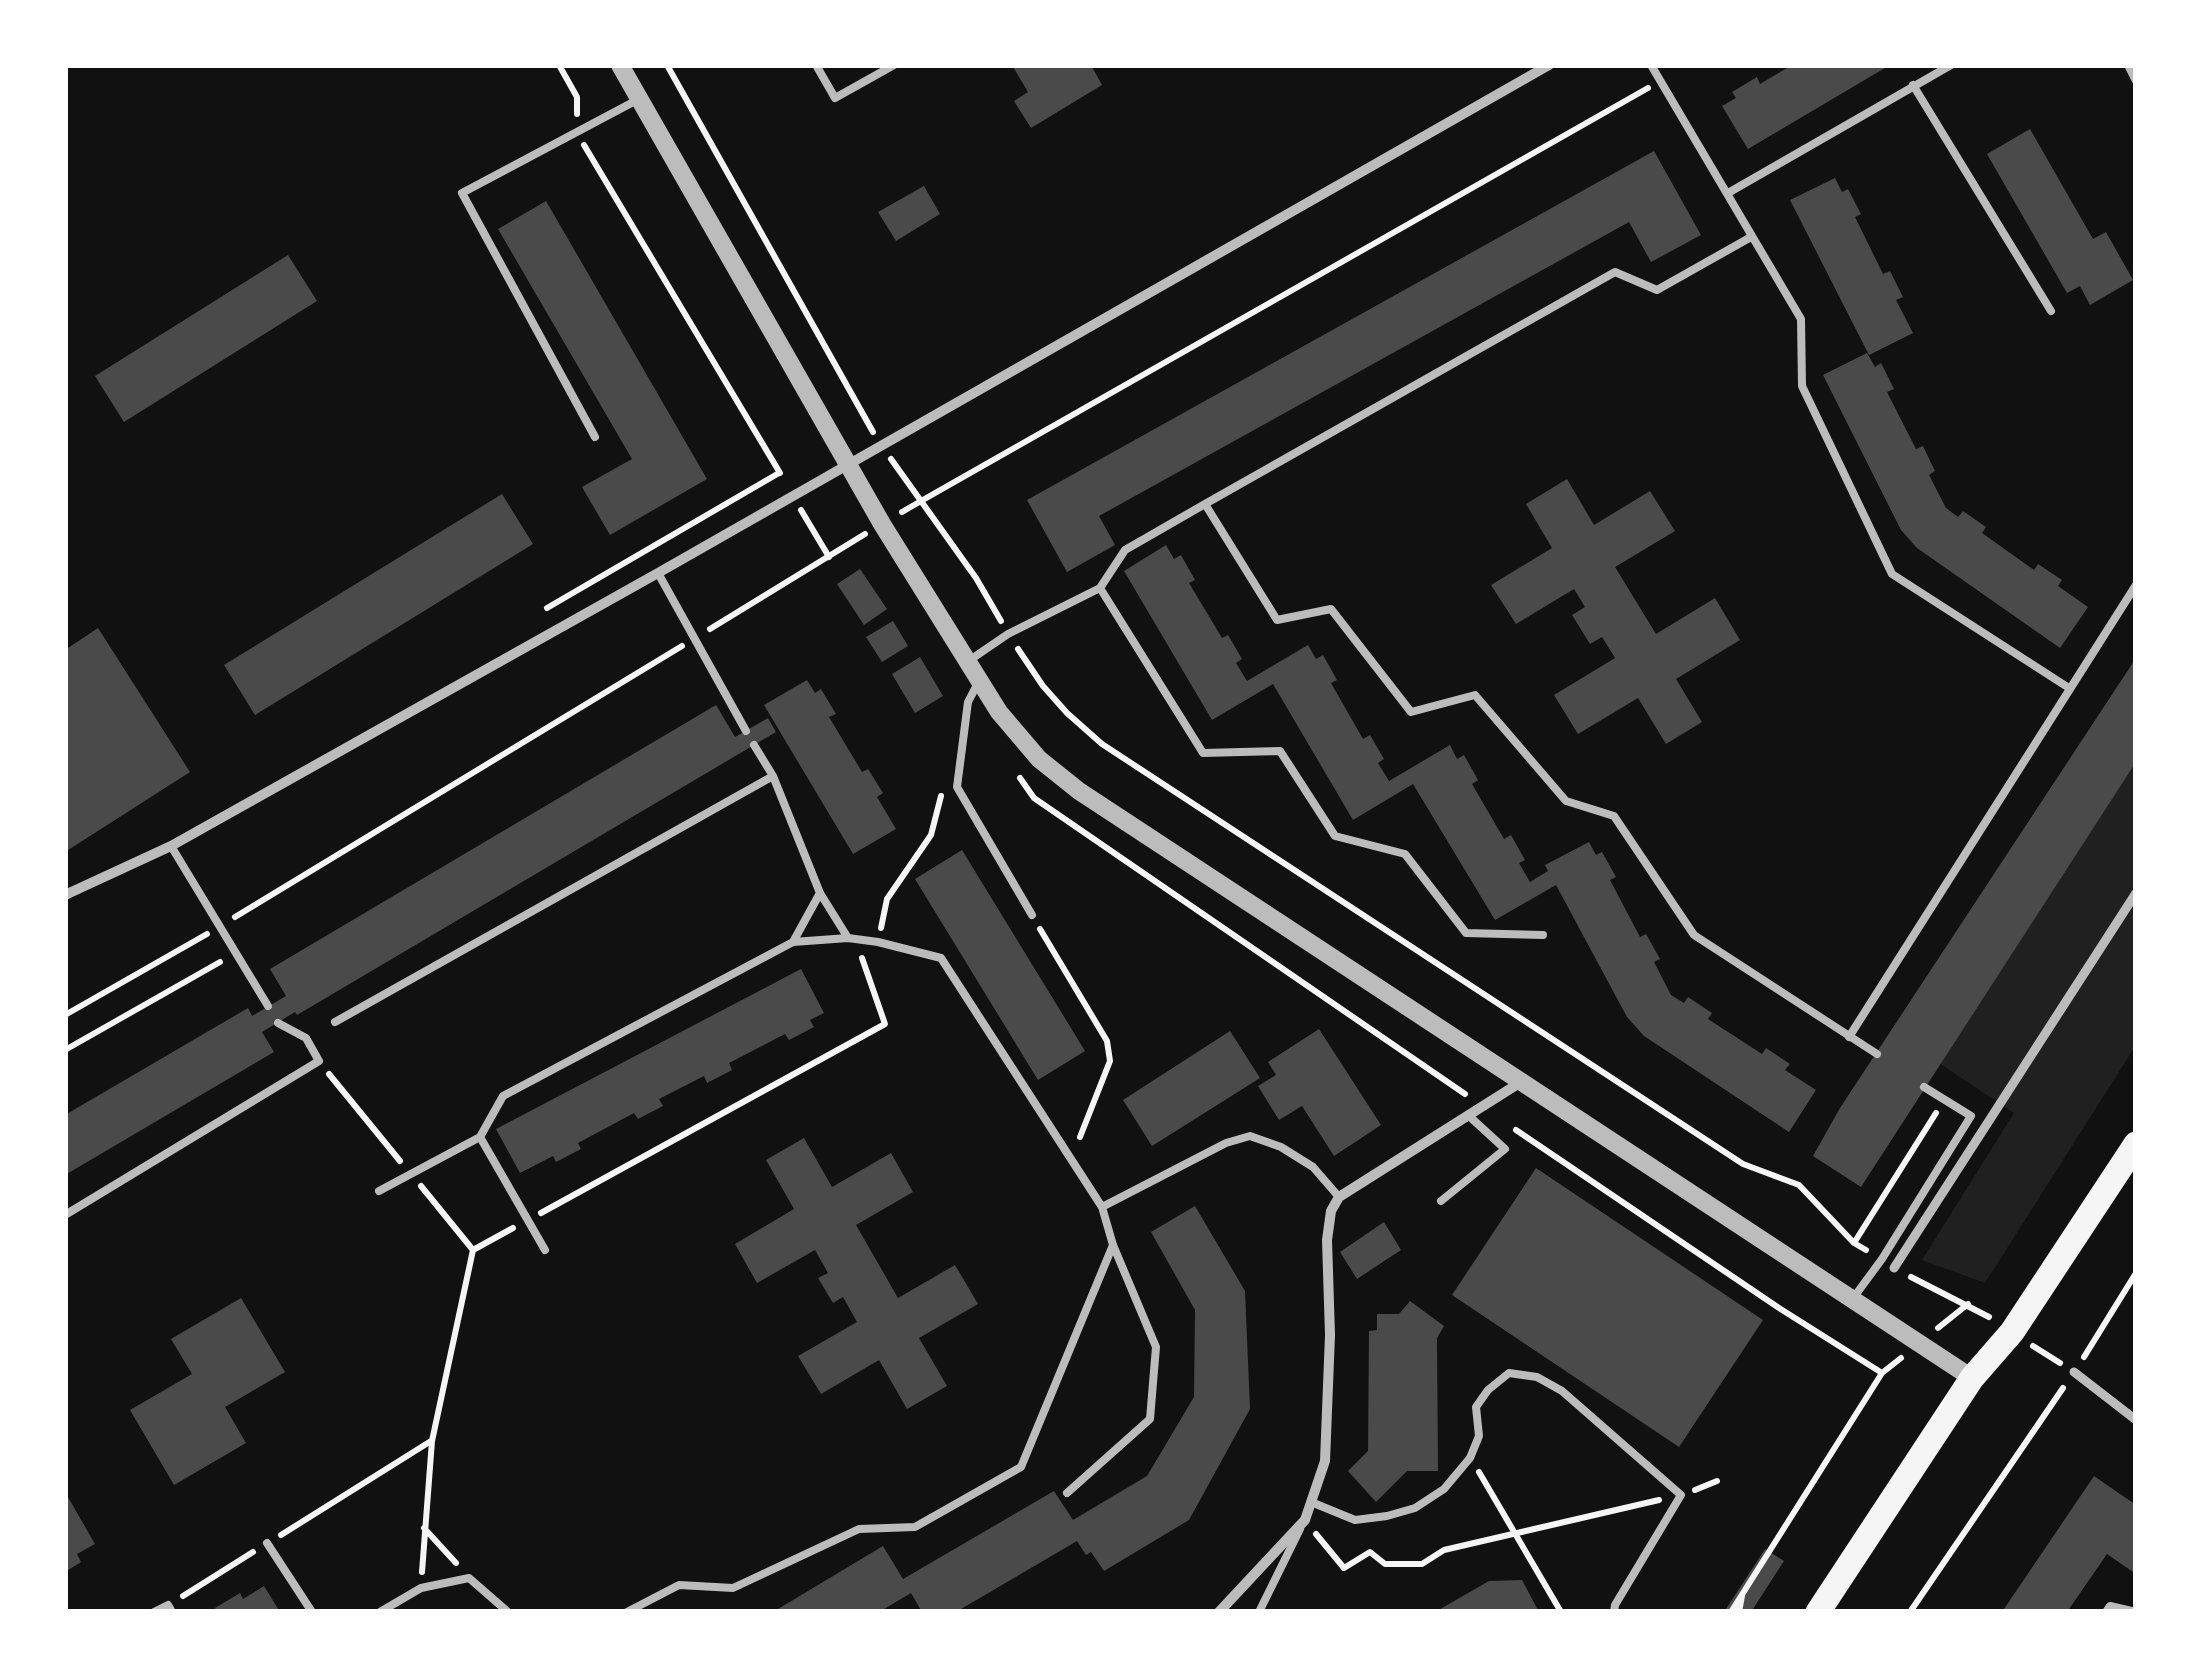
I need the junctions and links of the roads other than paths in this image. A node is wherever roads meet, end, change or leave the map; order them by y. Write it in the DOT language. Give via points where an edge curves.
graph roads {
  1 [pos="620,65"];
  2 [pos="816,65"];
  3 [pos="894,65"];
  4 [pos="1548,65"];
  5 [pos="1651,65"];
  6 [pos="1951,65"];
  7 [pos="2128,65"];
  8 [pos="2136,81"];
  9 [pos="1913,85"];
  10 [pos="639,99"];
  11 [pos="1728,192"];
  12 [pos="1751,236"];
  13 [pos="2050,311"];
  14 [pos="595,437"];
  15 [pos="846,464"];
  16 [pos="1205,504"];
  17 [pos="658,572"];
  18 [pos="2136,584"];
  19 [pos="1100,588"];
  20 [pos="967,662"];
  21 [pos="979,680"];
  22 [pos="2069,688"];
  23 [pos="746,730"];
  24 [pos="754,745"];
  25 [pos="773,776"];
  26 [pos="171,846"];
  27 [pos="820,893"];
  28 [pos="2136,893"];
  29 [pos="65,895"];
  30 [pos="1032,915"];
  31 [pos="1543,935"];
  32 [pos="848,938"];
  33 [pos="793,942"];
  34 [pos="268,1006"];
  35 [pos="278,1022"];
  36 [pos="335,1022"];
  37 [pos="1849,1036"];
  38 [pos="1877,1054"];
  39 [pos="1521,1082"];
  40 [pos="1924,1087"];
  41 [pos="1468,1116"];
  42 [pos="480,1137"];
  43 [pos="2136,1144"];
  44 [pos="379,1190"];
  45 [pos="1339,1198"];
  46 [pos="1441,1201"];
  47 [pos="1102,1206"];
  48 [pos="65,1216"];
  49 [pos="1113,1246"];
  50 [pos="545,1250"];
  51 [pos="1894,1268"];
  52 [pos="1852,1299"];
  53 [pos="2074,1372"];
  54 [pos="1972,1378"];
  55 [pos="2136,1420"];
  56 [pos="1067,1493"];
  57 [pos="1311,1502"];
  58 [pos="1304,1520"];
  59 [pos="268,1543"];
  60 [pos="170,1608"];
  61 [pos="154,1612"];
  62 [pos="312,1612"];
  63 [pos="380,1612"];
  64 [pos="508,1612"];
  65 [pos="627,1612"];
  66 [pos="1219,1612"];
  67 [pos="1259,1612"];
  68 [pos="1614,1612"];
  69 [pos="1818,1612"];
  70 [pos="2106,1612"];
  71 [pos="2136,1612"];
  1 -- 10 [label="street"];
  2 -- 3 [label="lane" via="835,98"];
  4 -- 15 [label="street"];
  5 -- 11 [label="lane"];
  6 -- 9 [label="lane"];
  7 -- 8 [label="lane"];
  9 -- 11 [label="lane"];
  9 -- 13 [label="lane"];
  10 -- 14 [label="lane" via="462,193"];
  10 -- 15 [label="street"];
  11 -- 12 [label="lane"];
  12 -- 16 [label="lane" via="1657,290 1615,272"];
  12 -- 22 [label="lane" via="1801,318 1802,386 1892,574"];
  15 -- 17 [label="street"];
  15 -- 20 [label="street"];
  16 -- 19 [label="lane" via="1125,550"];
  16 -- 37 [label="lane" via="1277,620 1331,609 1410,712 1475,695 1566,800 1614,816 1694,936"];
  17 -- 23 [label="lane"];
  17 -- 26 [label="street"];
  18 -- 22 [label="lane"];
  19 -- 20 [label="lane"];
  19 -- 31 [label="lane" via="1203,753 1280,750 1336,836 1405,854 1466,934"];
  20 -- 21 [label="street"];
  21 -- 30 [label="lane" via="968,702 957,788"];
  21 -- 39 [label="street" via="1017,736 1079,790"];
  22 -- 37 [label="lane"];
  24 -- 25 [label="lane"];
  25 -- 27 [label="lane"];
  25 -- 36 [label="lane"];
  26 -- 29 [label="street"];
  26 -- 34 [label="lane"];
  27 -- 32 [label="lane"];
  27 -- 33 [label="lane"];
  28 -- 51 [label="street"];
  32 -- 33 [label="lane"];
  32 -- 47 [label="lane" via="941,958"];
  33 -- 42 [label="lane" via="503,1096"];
  35 -- 48 [label="lane" via="306,1038 319,1061"];
  37 -- 38 [label="lane"];
  39 -- 41 [label="street"];
  39 -- 52 [label="street"];
  40 -- 52 [label="lane" via="1971,1116"];
  41 -- 45 [label="street"];
  41 -- 46 [label="lane" via="1504,1149"];
  42 -- 44 [label="lane"];
  42 -- 50 [label="lane"];
  43 -- 54 [label="main road" via="2012,1332"];
  45 -- 47 [label="lane" via="1313,1167 1250,1136"];
  45 -- 57 [label="street" via="1330,1211 1327,1240 1325,1461"];
  47 -- 49 [label="lane"];
  49 -- 56 [label="lane" via="1156,1348 1150,1419"];
  49 -- 65 [label="lane" via="1021,1467 915,1527 860,1529 732,1588 679,1585"];
  52 -- 54 [label="street"];
  53 -- 55 [label="street"];
  54 -- 69 [label="main road"];
  57 -- 58 [label="street"];
  57 -- 68 [label="lane" via="1355,1520 1416,1508 1444,1489 1470,1458 1480,1436 1476,1408 1488,1390 1509,1373 1536,1376 1681,1495"];
  58 -- 66 [label="street"];
  58 -- 67 [label="lane"];
  59 -- 62 [label="lane"];
  60 -- 61 [label="lane"];
  63 -- 64 [label="lane" via="421,1588 469,1578"];
  70 -- 71 [label="lane" via="2110,1606"];
}
